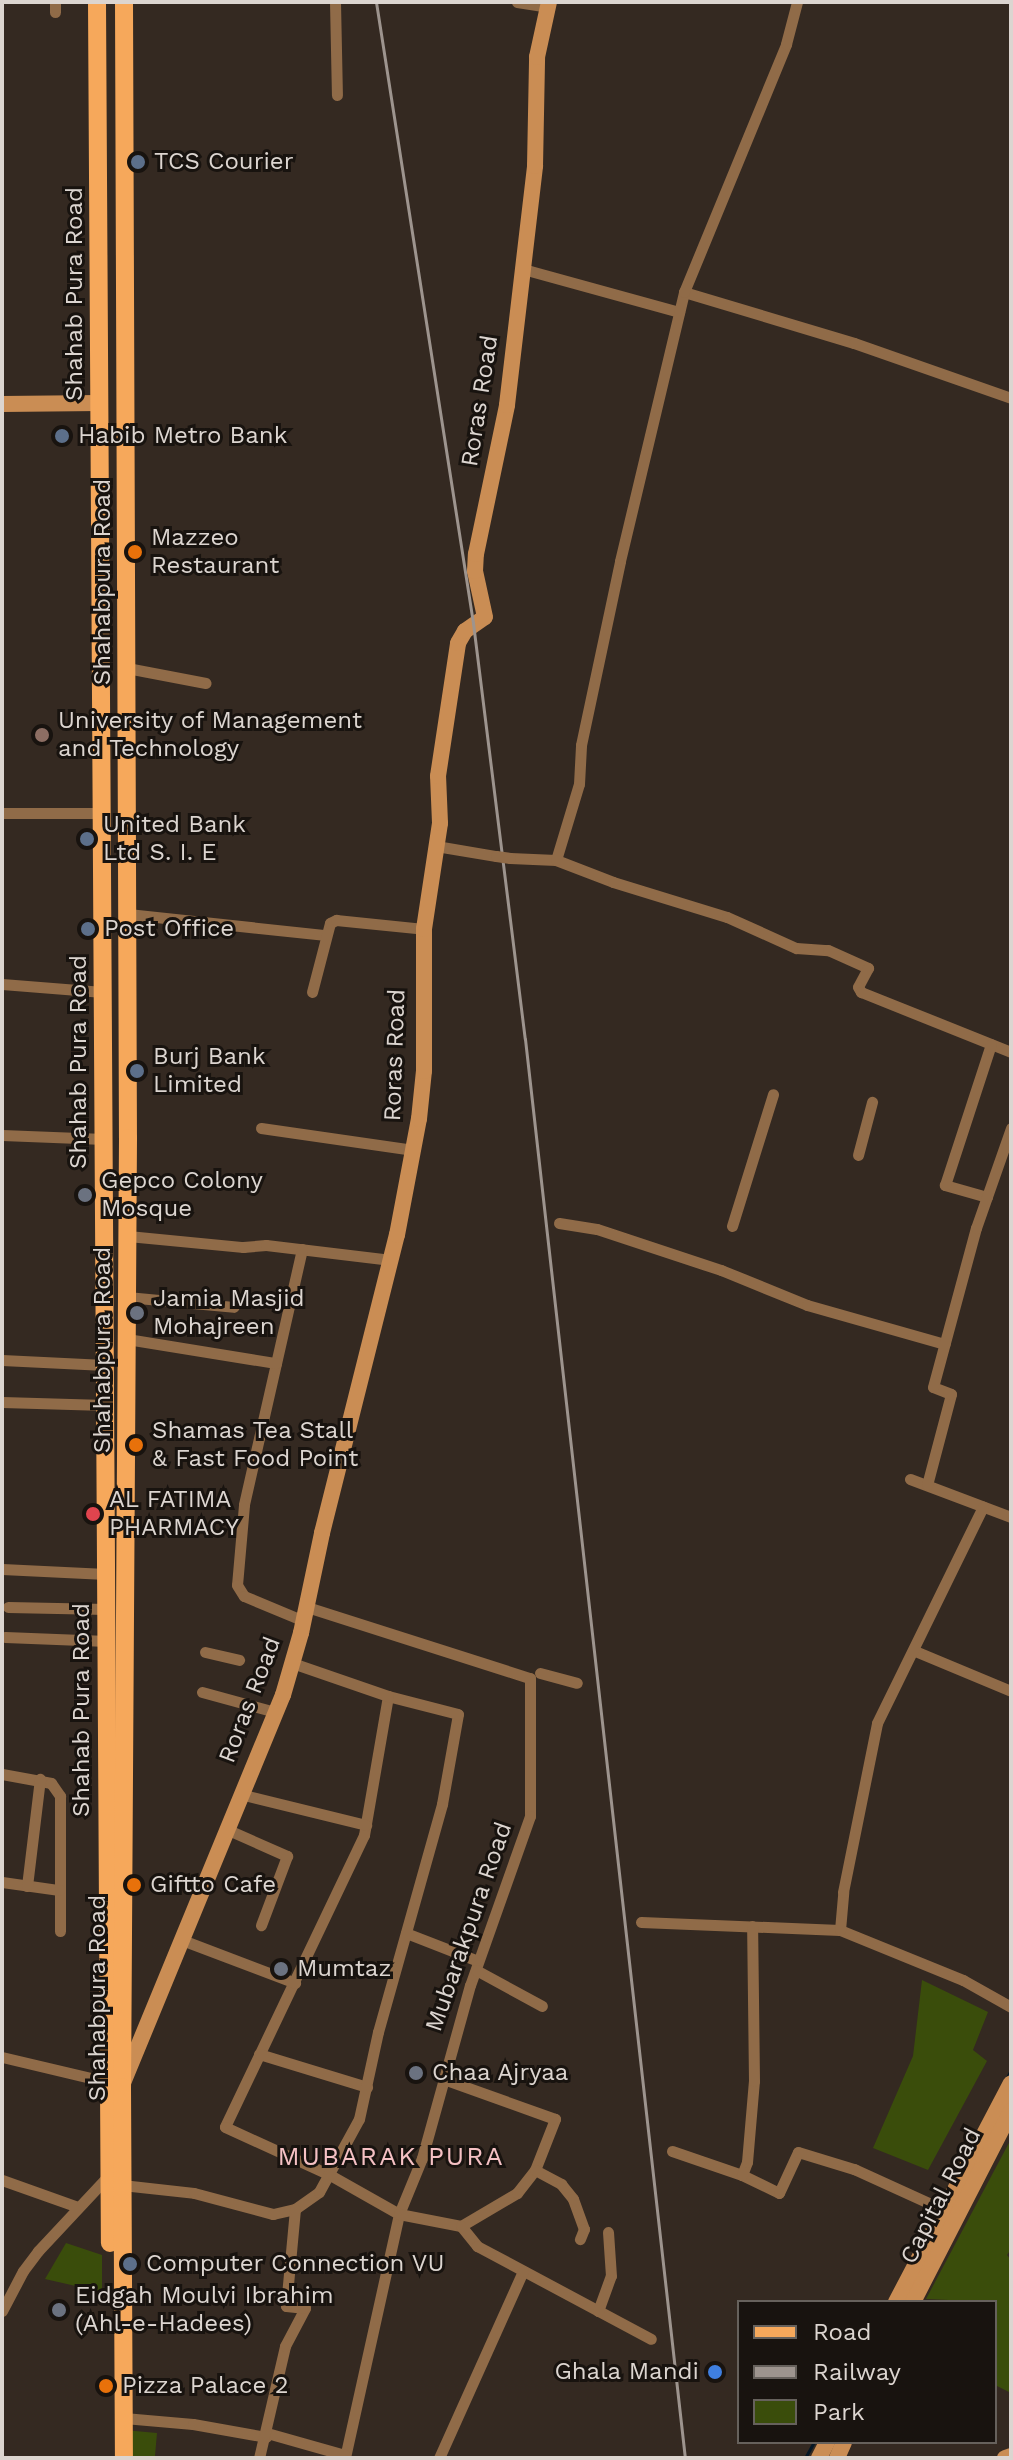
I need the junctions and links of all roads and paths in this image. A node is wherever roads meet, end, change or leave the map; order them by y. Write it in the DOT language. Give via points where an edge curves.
graph roads {
  1 [pos="97,2"];
  2 [pos="124,2"];
  3 [pos="335,2"];
  4 [pos="517,2"];
  5 [pos="797,2"];
  6 [pos="548,5"];
  7 [pos="337,95"];
  8 [pos="99,170"];
  9 [pos="127,172"];
  10 [pos="523,269"];
  11 [pos="684,292"];
  12 [pos="679,312"];
  13 [pos="1011,398"];
  14 [pos="99,403"];
  15 [pos="127,403"];
  16 [pos="2,404"];
  17 [pos="127,668"];
  18 [pos="206,683"];
  19 [pos="2,813"];
  20 [pos="102,813"];
  21 [pos="127,813"];
  22 [pos="436,846"];
  23 [pos="556,860"];
  24 [pos="128,914"];
  25 [pos="424,929"];
  26 [pos="326,935"];
  27 [pos="2,984"];
  28 [pos="103,992"];
  29 [pos="312,992"];
  30 [pos="991,1044"];
  31 [pos="1011,1052"];
  32 [pos="773,1094"];
  33 [pos="872,1102"];
  34 [pos="261,1128"];
  35 [pos="1011,1128"];
  36 [pos="2,1135"];
  37 [pos="104,1139"];
  38 [pos="413,1150"];
  39 [pos="858,1155"];
  40 [pos="987,1197"];
  41 [pos="559,1223"];
  42 [pos="732,1226"];
  43 [pos="128,1236"];
  44 [pos="302,1249"];
  45 [pos="391,1260"];
  46 [pos="127,1297"];
  47 [pos="234,1307"];
  48 [pos="127,1339"];
  49 [pos="945,1344"];
  50 [pos="2,1360"];
  51 [pos="276,1363"];
  52 [pos="105,1365"];
  53 [pos="2,1402"];
  54 [pos="105,1405"];
  55 [pos="910,1479"];
  56 [pos="927,1485"];
  57 [pos="983,1507"];
  58 [pos="1011,1517"];
  59 [pos="116,1551"];
  60 [pos="2,1569"];
  61 [pos="112,1584"];
  62 [pos="8,1607"];
  63 [pos="106,1609"];
  64 [pos="305,1614"];
  65 [pos="5,1637"];
  66 [pos="107,1641"];
  67 [pos="915,1651"];
  68 [pos="205,1652"];
  69 [pos="239,1660"];
  70 [pos="292,1663"];
  71 [pos="540,1673"];
  72 [pos="577,1683"];
  73 [pos="1011,1691"];
  74 [pos="202,1692"];
  75 [pos="388,1696"];
  76 [pos="275,1712"];
  77 [pos="2,1774"];
  78 [pos="40,1779"];
  79 [pos="240,1794"];
  80 [pos="366,1825"];
  81 [pos="226,1829"];
  82 [pos="2,1882"];
  83 [pos="27,1886"];
  84 [pos="59,1890"];
  85 [pos="641,1922"];
  86 [pos="261,1925"];
  87 [pos="752,1926"];
  88 [pos="840,1930"];
  89 [pos="60,1931"];
  90 [pos="406,1933"];
  91 [pos="182,1940"];
  92 [pos="477,1965"];
  93 [pos="295,1983"];
  94 [pos="542,2006"];
  95 [pos="1011,2007"];
  96 [pos="259,2054"];
  97 [pos="2,2057"];
  98 [pos="443,2079"];
  99 [pos="1011,2083"];
  100 [pos="115,2084"];
  101 [pos="367,2087"];
  102 [pos="1011,2111"];
  103 [pos="672,2151"];
  104 [pos="535,2170"];
  105 [pos="330,2175"];
  106 [pos="742,2175"];
  107 [pos="2,2180"];
  108 [pos="116,2180"];
  109 [pos="78,2207"];
  110 [pos="295,2209"];
  111 [pos="944,2210"];
  112 [pos="399,2214"];
  113 [pos="461,2226"];
  114 [pos="608,2232"];
  115 [pos="580,2239"];
  116 [pos="523,2271"];
  117 [pos="897,2300"];
  118 [pos="914,2300"];
  119 [pos="2,2311"];
  120 [pos="598,2311"];
  121 [pos="651,2339"];
  122 [pos="124,2418"];
  123 [pos="266,2435"];
  124 [pos="345,2457"];
  125 [pos="113,2458"];
  126 [pos="124,2458"];
  127 [pos="259,2458"];
  128 [pos="439,2458"];
  1 -- 8 [label="main road, Shahab Pura Road"];
  2 -- 9 [label="main road, Shahabpura Road"];
  3 -- 7 [label="street"];
  4 -- 6 [label="street"];
  5 -- 11 [label="street" via="786,44"];
  6 -- 10 [label="main road, Roras Road" via="537,57 535,166"];
  8 -- 9 [label="main road"];
  8 -- 14 [label="main road, Shahab Pura Road"];
  9 -- 15 [label="main road, Shahabpura Road"];
  10 -- 12 [label="street"];
  10 -- 22 [label="main road, Roras Road" via="507,405 476,554 485,617 465,631 456,648 438,776"];
  11 -- 12 [label="street"];
  11 -- 13 [label="street"];
  12 -- 23 [label="street" via="581,745 579,784"];
  14 -- 15 [label="main road"];
  14 -- 16 [label="main road"];
  14 -- 20 [label="main road, Shahab Pura Road"];
  15 -- 17 [label="main road, Shahabpura Road"];
  17 -- 18 [label="street"];
  17 -- 21 [label="main road, Shahabpura Road"];
  19 -- 20 [label="street"];
  20 -- 21 [label="main road"];
  20 -- 28 [label="main road, Shahab Pura Road"];
  21 -- 24 [label="main road, Shahabpura Road"];
  22 -- 23 [label="street, bridge"];
  22 -- 25 [label="main road, Roras Road"];
  23 -- 30 [label="street" via="727,917 796,948 828,950 868,968 858,987 861,992"];
  24 -- 26 [label="street"];
  24 -- 43 [label="main road, Shahabpura Road"];
  25 -- 26 [label="street" via="336,920"];
  25 -- 38 [label="main road, Roras Road" via="424,1071"];
  26 -- 29 [label="street"];
  27 -- 28 [label="street"];
  28 -- 37 [label="main road, Shahab Pura Road"];
  30 -- 31 [label="street"];
  30 -- 40 [label="street" via="945,1185"];
  32 -- 42 [label="street"];
  33 -- 39 [label="street"];
  34 -- 38 [label="street"];
  35 -- 40 [label="street"];
  36 -- 37 [label="street"];
  37 -- 52 [label="main road, Shahab Pura Road"];
  38 -- 45 [label="main road, Roras Road"];
  40 -- 49 [label="street"];
  41 -- 49 [label="street" via="597,1229 807,1305"];
  43 -- 44 [label="street"];
  43 -- 46 [label="main road, Shahabpura Road"];
  44 -- 45 [label="street"];
  44 -- 51 [label="street"];
  45 -- 64 [label="main road, Roras Road"];
  46 -- 47 [label="street"];
  46 -- 48 [label="main road, Shahabpura Road"];
  48 -- 51 [label="street"];
  48 -- 59 [label="main road, Shahabpura Road"];
  49 -- 56 [label="street" via="933,1387 951,1394"];
  50 -- 52 [label="street"];
  51 -- 64 [label="street" via="244,1505 237,1585 244,1596"];
  52 -- 54 [label="main road, Shahab Pura Road"];
  53 -- 54 [label="street"];
  54 -- 59 [label="main road, Shahab Pura Road"];
  55 -- 56 [label="street"];
  56 -- 57 [label="street"];
  57 -- 58 [label="street"];
  57 -- 67 [label="street"];
  59 -- 61 [label="main road, Shahab Pura Road"];
  60 -- 61 [label="street"];
  61 -- 63 [label="main road, Shahab Pura Road"];
  61 -- 100 [label="main road, Shahabpura Road"];
  62 -- 63 [label="street"];
  63 -- 66 [label="main road, Shahab Pura Road"];
  64 -- 70 [label="main road, Roras Road"];
  64 -- 92 [label="street, Mubarakpura Road" via="530,1678 530,1816"];
  65 -- 66 [label="street"];
  66 -- 100 [label="main road, Shahab Pura Road"];
  67 -- 73 [label="street"];
  67 -- 88 [label="street" via="877,1723"];
  68 -- 69 [label="street"];
  70 -- 75 [label="street"];
  70 -- 76 [label="main road, Roras Road"];
  71 -- 72 [label="street"];
  74 -- 76 [label="street"];
  75 -- 80 [label="street"];
  75 -- 90 [label="street" via="458,1714 442,1804"];
  76 -- 79 [label="main road, Roras Road"];
  77 -- 78 [label="street"];
  78 -- 83 [label="street"];
  78 -- 84 [label="street" via="51,1783 60,1796"];
  79 -- 80 [label="street"];
  79 -- 81 [label="main road, Roras Road"];
  80 -- 93 [label="street"];
  81 -- 86 [label="street" via="287,1856"];
  81 -- 91 [label="main road, Roras Road"];
  82 -- 83 [label="street"];
  83 -- 84 [label="street"];
  84 -- 89 [label="street"];
  85 -- 87 [label="street"];
  87 -- 88 [label="street"];
  87 -- 106 [label="street" via="754,2081"];
  88 -- 95 [label="street" via="963,1980"];
  90 -- 92 [label="street"];
  90 -- 101 [label="street"];
  91 -- 93 [label="street"];
  91 -- 100 [label="main road, Roras Road"];
  92 -- 94 [label="street"];
  92 -- 98 [label="street, Mubarakpura Road"];
  93 -- 96 [label="street"];
  96 -- 101 [label="street"];
  96 -- 105 [label="street" via="225,2127"];
  97 -- 100 [label="street"];
  98 -- 104 [label="street" via="555,2119"];
  98 -- 112 [label="street, Mubarakpura Road" via="422,2158"];
  99 -- 111 [label="main road"];
  100 -- 108 [label="main road, Shahab Pura Road"];
  101 -- 105 [label="street" via="359,2119"];
  102 -- 118 [label="main road, Capital Road"];
  103 -- 106 [label="street"];
  104 -- 113 [label="street" via="517,2193"];
  104 -- 115 [label="street" via="561,2184 573,2199 584,2229"];
  105 -- 110 [label="street" via="319,2192"];
  105 -- 112 [label="street"];
  106 -- 111 [label="street" via="779,2193 798,2152 854,2169"];
  107 -- 109 [label="street"];
  108 -- 109 [label="street"];
  108 -- 110 [label="street" via="273,2214"];
  108 -- 122 [label="main road"];
  108 -- 125 [label="main road, Shahab Pura Road"];
  109 -- 119 [label="street" via="23,2271"];
  110 -- 123 [label="street" via="286,2306 305,2308 285,2346"];
  111 -- 117 [label="main road"];
  112 -- 113 [label="street"];
  112 -- 124 [label="street, Mubarakpura Road"];
  113 -- 116 [label="street" via="477,2246"];
  114 -- 120 [label="street" via="611,2276"];
  116 -- 120 [label="street"];
  116 -- 128 [label="street"];
  120 -- 121 [label="street"];
  122 -- 123 [label="street"];
  122 -- 126 [label="main road"];
  123 -- 124 [label="street"];
  123 -- 127 [label="street"];
}
